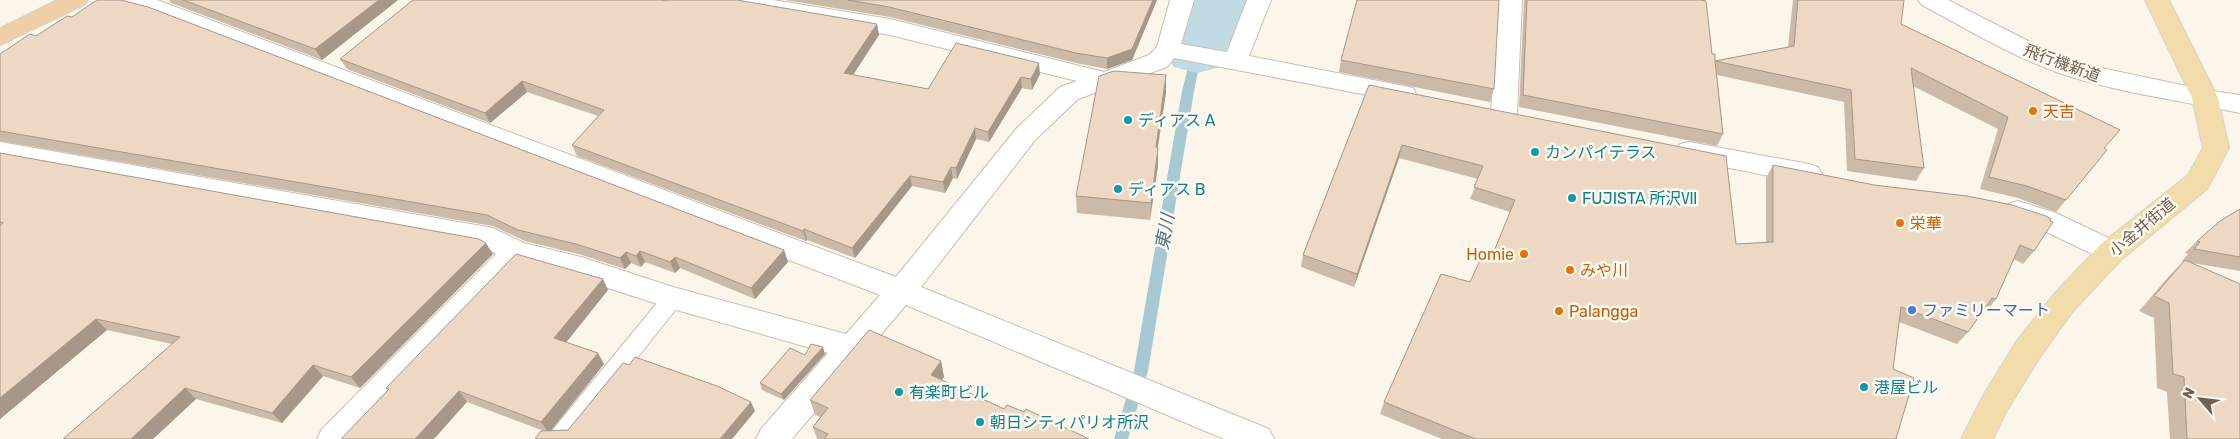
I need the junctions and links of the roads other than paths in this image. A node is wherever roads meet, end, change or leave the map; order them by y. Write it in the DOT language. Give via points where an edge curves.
graph roads {
  1 [pos="76,0"];
  2 [pos="135,0"];
  3 [pos="730,0"];
  4 [pos="1182,0"];
  5 [pos="1259,0"];
  6 [pos="1510,0"];
  7 [pos="1930,0"];
  8 [pos="2157,0"];
  9 [pos="779,3"];
  10 [pos="0,37"];
  11 [pos="1172,50"];
  12 [pos="347,54"];
  13 [pos="1223,59"];
  14 [pos="325,72"];
  15 [pos="1105,80"];
  16 [pos="1426,98"];
  17 [pos="2205,98"];
  18 [pos="2240,104"];
  19 [pos="1504,113"];
  20 [pos="1669,147"];
  21 [pos="0,151"];
  22 [pos="1829,178"];
  23 [pos="1994,204"];
  24 [pos="516,252"];
  25 [pos="2111,252"];
  26 [pos="901,290"];
  27 [pos="673,298"];
  28 [pos="853,348"];
  29 [pos="333,439"];
  30 [pos="559,439"];
  31 [pos="772,439"];
  32 [pos="1258,439"];
  33 [pos="1977,439"];
  1 -- 10 [label="highway"];
  2 -- 14 [label="street"];
  3 -- 9 [label="street"];
  4 -- 11 [label="street"];
  5 -- 13 [label="street" via="1244,41"];
  6 -- 19 [label="street"];
  7 -- 17 [label="street, 飛行機新道" via="2023,49 2067,67 2109,80"];
  8 -- 17 [label="main road, 小金井街道"];
  9 -- 15 [label="street"];
  11 -- 13 [label="street"];
  11 -- 15 [label="street" via="1158,60"];
  12 -- 14 [label="street"];
  13 -- 16 [label="street"];
  14 -- 26 [label="street"];
  15 -- 26 [label="street" via="1069,93 1026,134"];
  17 -- 18 [label="street, 飛行機新道"];
  17 -- 25 [label="main road, 小金井街道" via="2216,148 2198,182"];
  20 -- 22 [label="street"];
  21 -- 24 [label="street" via="493,239"];
  23 -- 25 [label="street" via="2046,220"];
  24 -- 27 [label="street" via="581,268"];
  24 -- 29 [label="street"];
  25 -- 33 [label="main road, 小金井街道" via="2064,302 2029,348 1995,402"];
  26 -- 28 [label="street"];
  26 -- 32 [label="street"];
  27 -- 28 [label="street"];
  27 -- 30 [label="lane"];
  28 -- 31 [label="street"];
}
